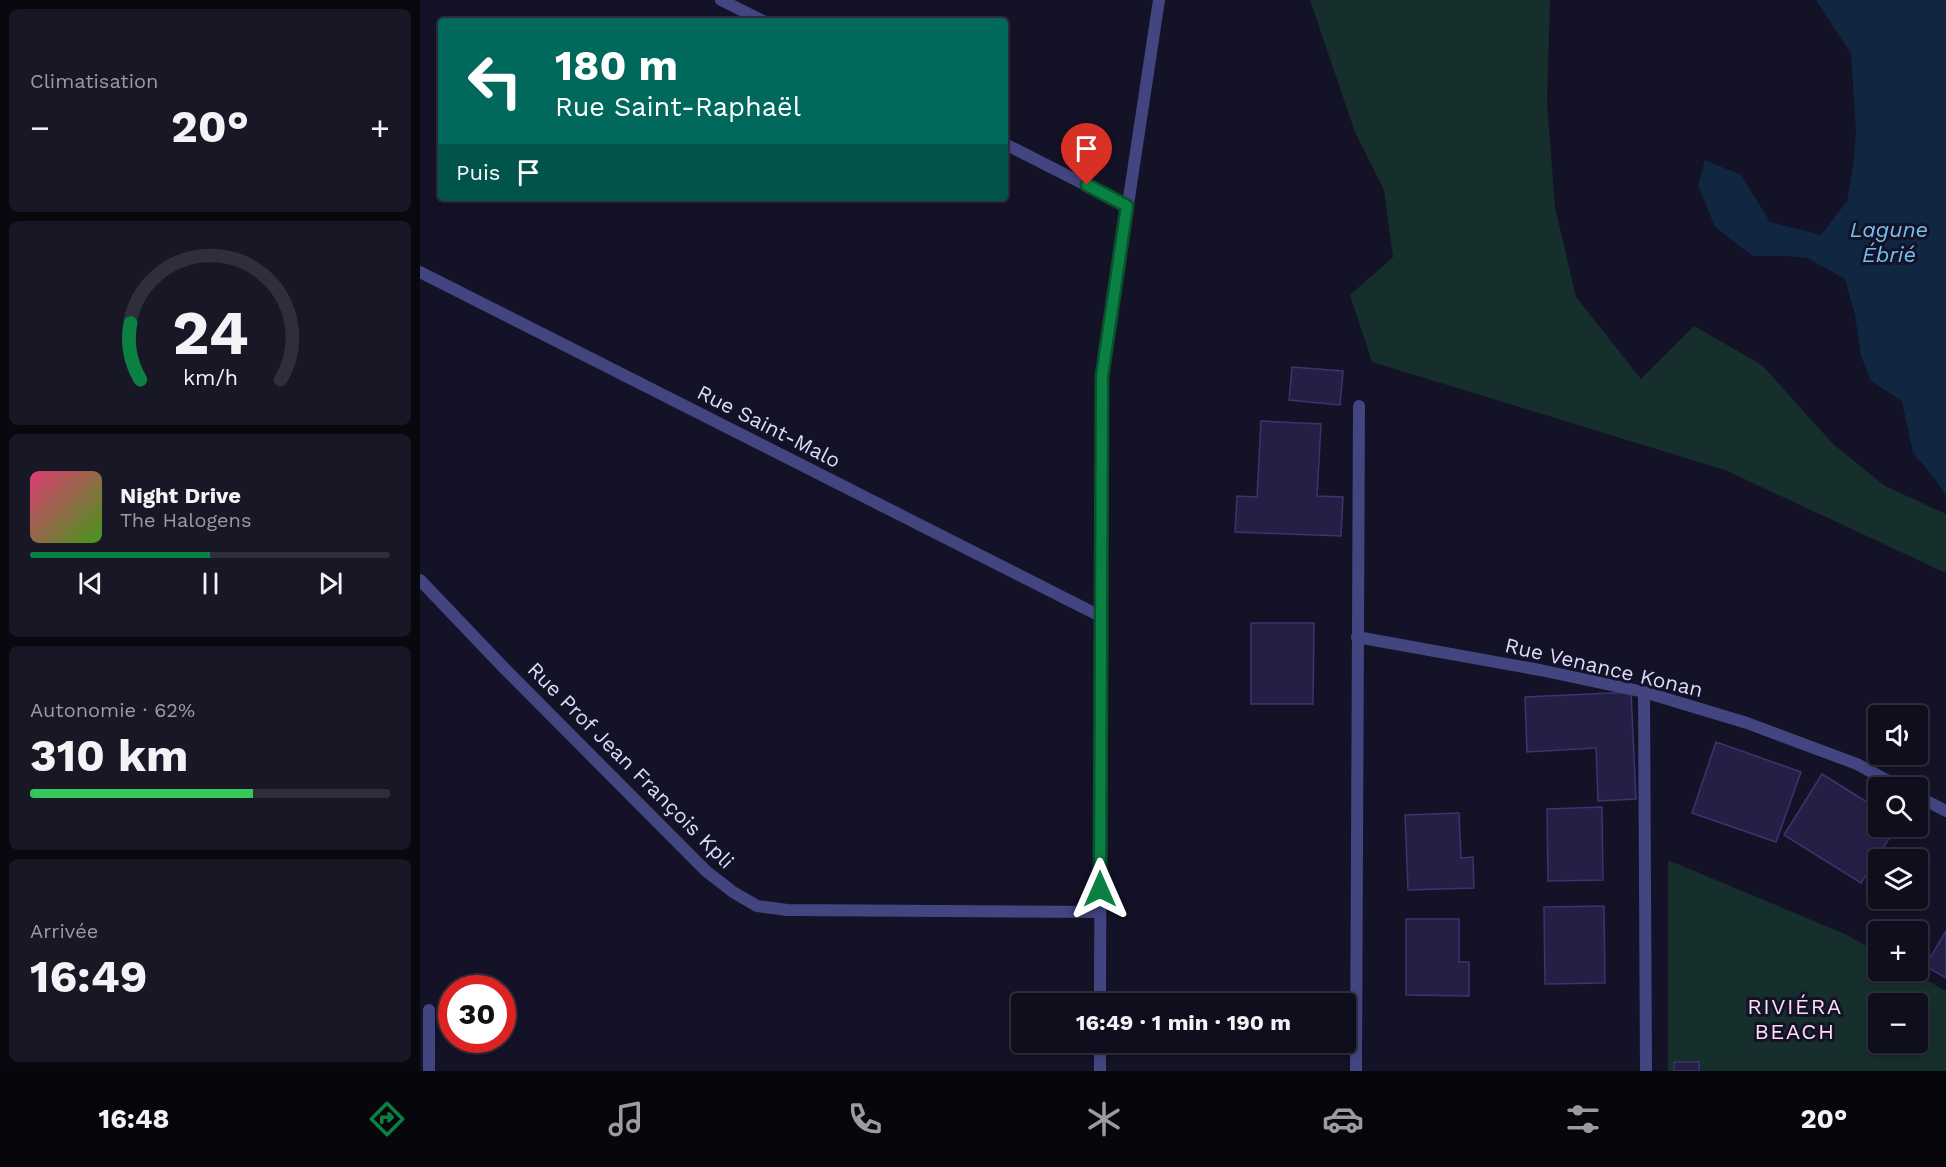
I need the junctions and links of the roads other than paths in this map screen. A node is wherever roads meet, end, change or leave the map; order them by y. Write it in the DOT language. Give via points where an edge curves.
graph roads {
  1 [pos="722,0"];
  2 [pos="1159,0"];
  3 [pos="757,18"];
  4 [pos="1008,146"];
  5 [pos="1127,206"];
  6 [pos="420,272"];
  7 [pos="1359,406"];
  8 [pos="420,580"];
  9 [pos="1100,616"];
  10 [pos="1357,637"];
  11 [pos="1644,692"];
  12 [pos="1881,777"];
  13 [pos="1928,802"];
  14 [pos="1946,811"];
  15 [pos="1100,912"];
  16 [pos="1100,993"];
  17 [pos="429,1010"];
  18 [pos="1100,1053"];
  19 [pos="429,1071"];
  20 [pos="1100,1071"];
  21 [pos="1356,1071"];
  22 [pos="1646,1071"];
  1 -- 3 [label="street"];
  2 -- 5 [label="street"];
  4 -- 5 [label="street"];
  5 -- 9 [label="street" via="1102,376"];
  6 -- 9 [label="street, Rue Saint-Malo"];
  7 -- 10 [label="street"];
  8 -- 15 [label="street, Rue Prof Jean François Kpli" via="706,871 757,906 787,910"];
  9 -- 15 [label="street"];
  10 -- 11 [label="street, Rue Venance Konan"];
  10 -- 21 [label="street"];
  11 -- 12 [label="street, Rue Venance Konan" via="1747,723 1857,764"];
  11 -- 22 [label="street"];
  13 -- 14 [label="street"];
  15 -- 16 [label="street"];
  17 -- 19 [label="street"];
  18 -- 20 [label="street"];
}
